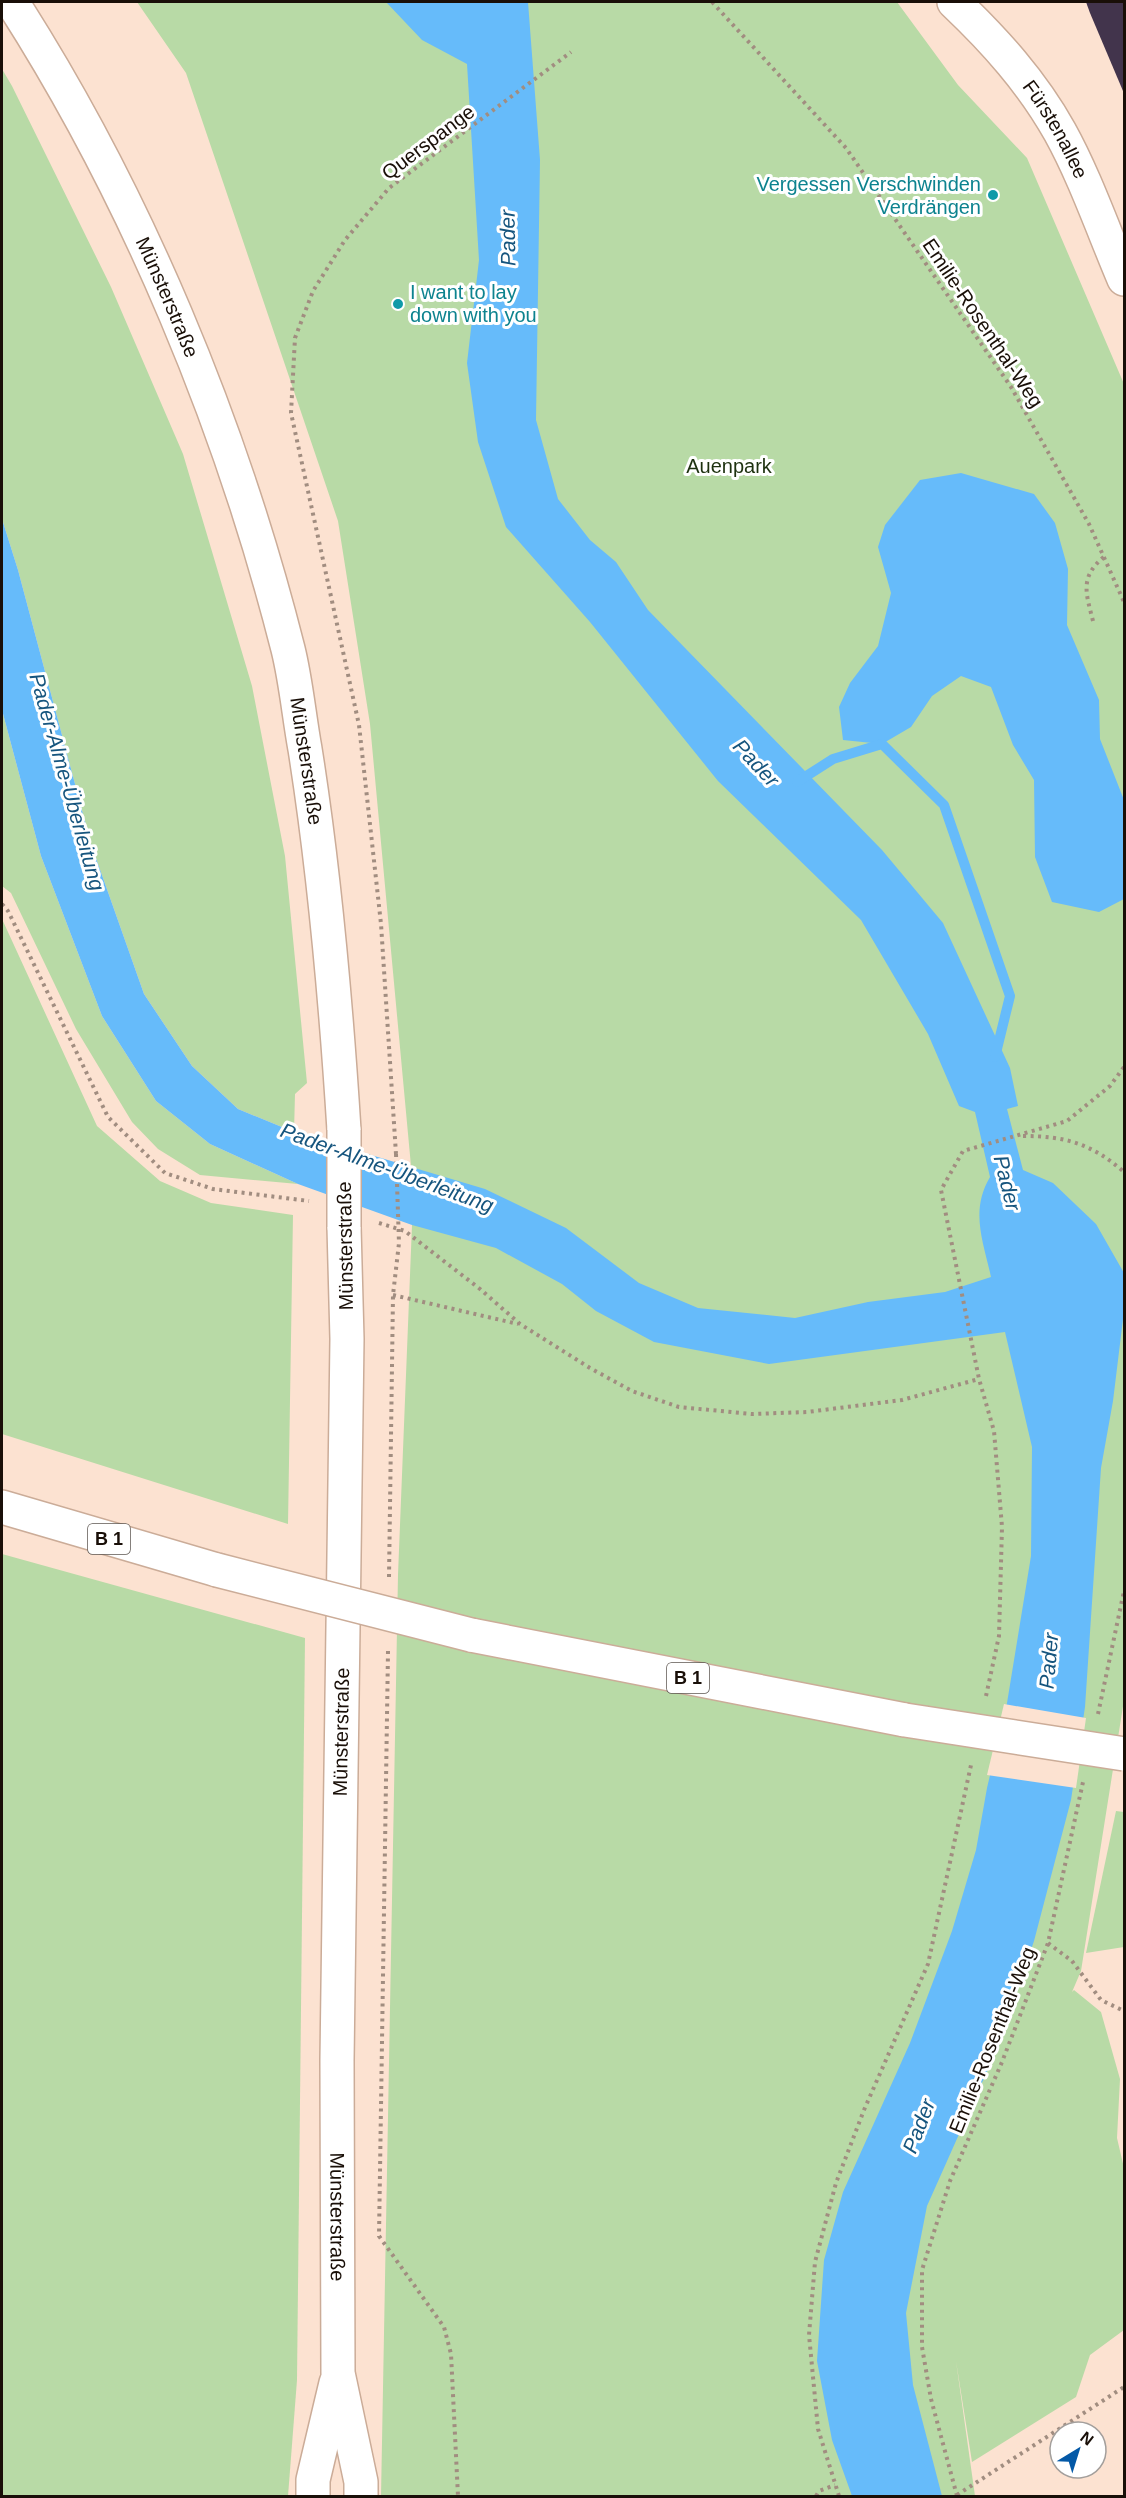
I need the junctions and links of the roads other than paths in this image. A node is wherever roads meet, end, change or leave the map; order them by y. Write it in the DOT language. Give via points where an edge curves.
graph roads {
  1 [pos="12,2"];
  2 [pos="954,2"];
  3 [pos="1125,279"];
  4 [pos="2,1507"];
  5 [pos="1125,1754"];
  6 [pos="338,2373"];
  7 [pos="313,2496"];
  8 [pos="361,2496"];
  1 -- 6 [label="main road, Münsterstraße, bridge" via="98,148 175,315 241,486 289,651 317,823 344,1130 347,1339 337,2060"];
  2 -- 3 [label="main road, Fürstenallee" via="997,42 1061,133"];
  4 -- 5 [label="main road, B 1, bridge" via="217,1570 471,1635 905,1720"];
  6 -- 7 [label="main road, Münsterstraße" via="313,2480"];
  6 -- 8 [label="main road, Münsterstraße"];
}
